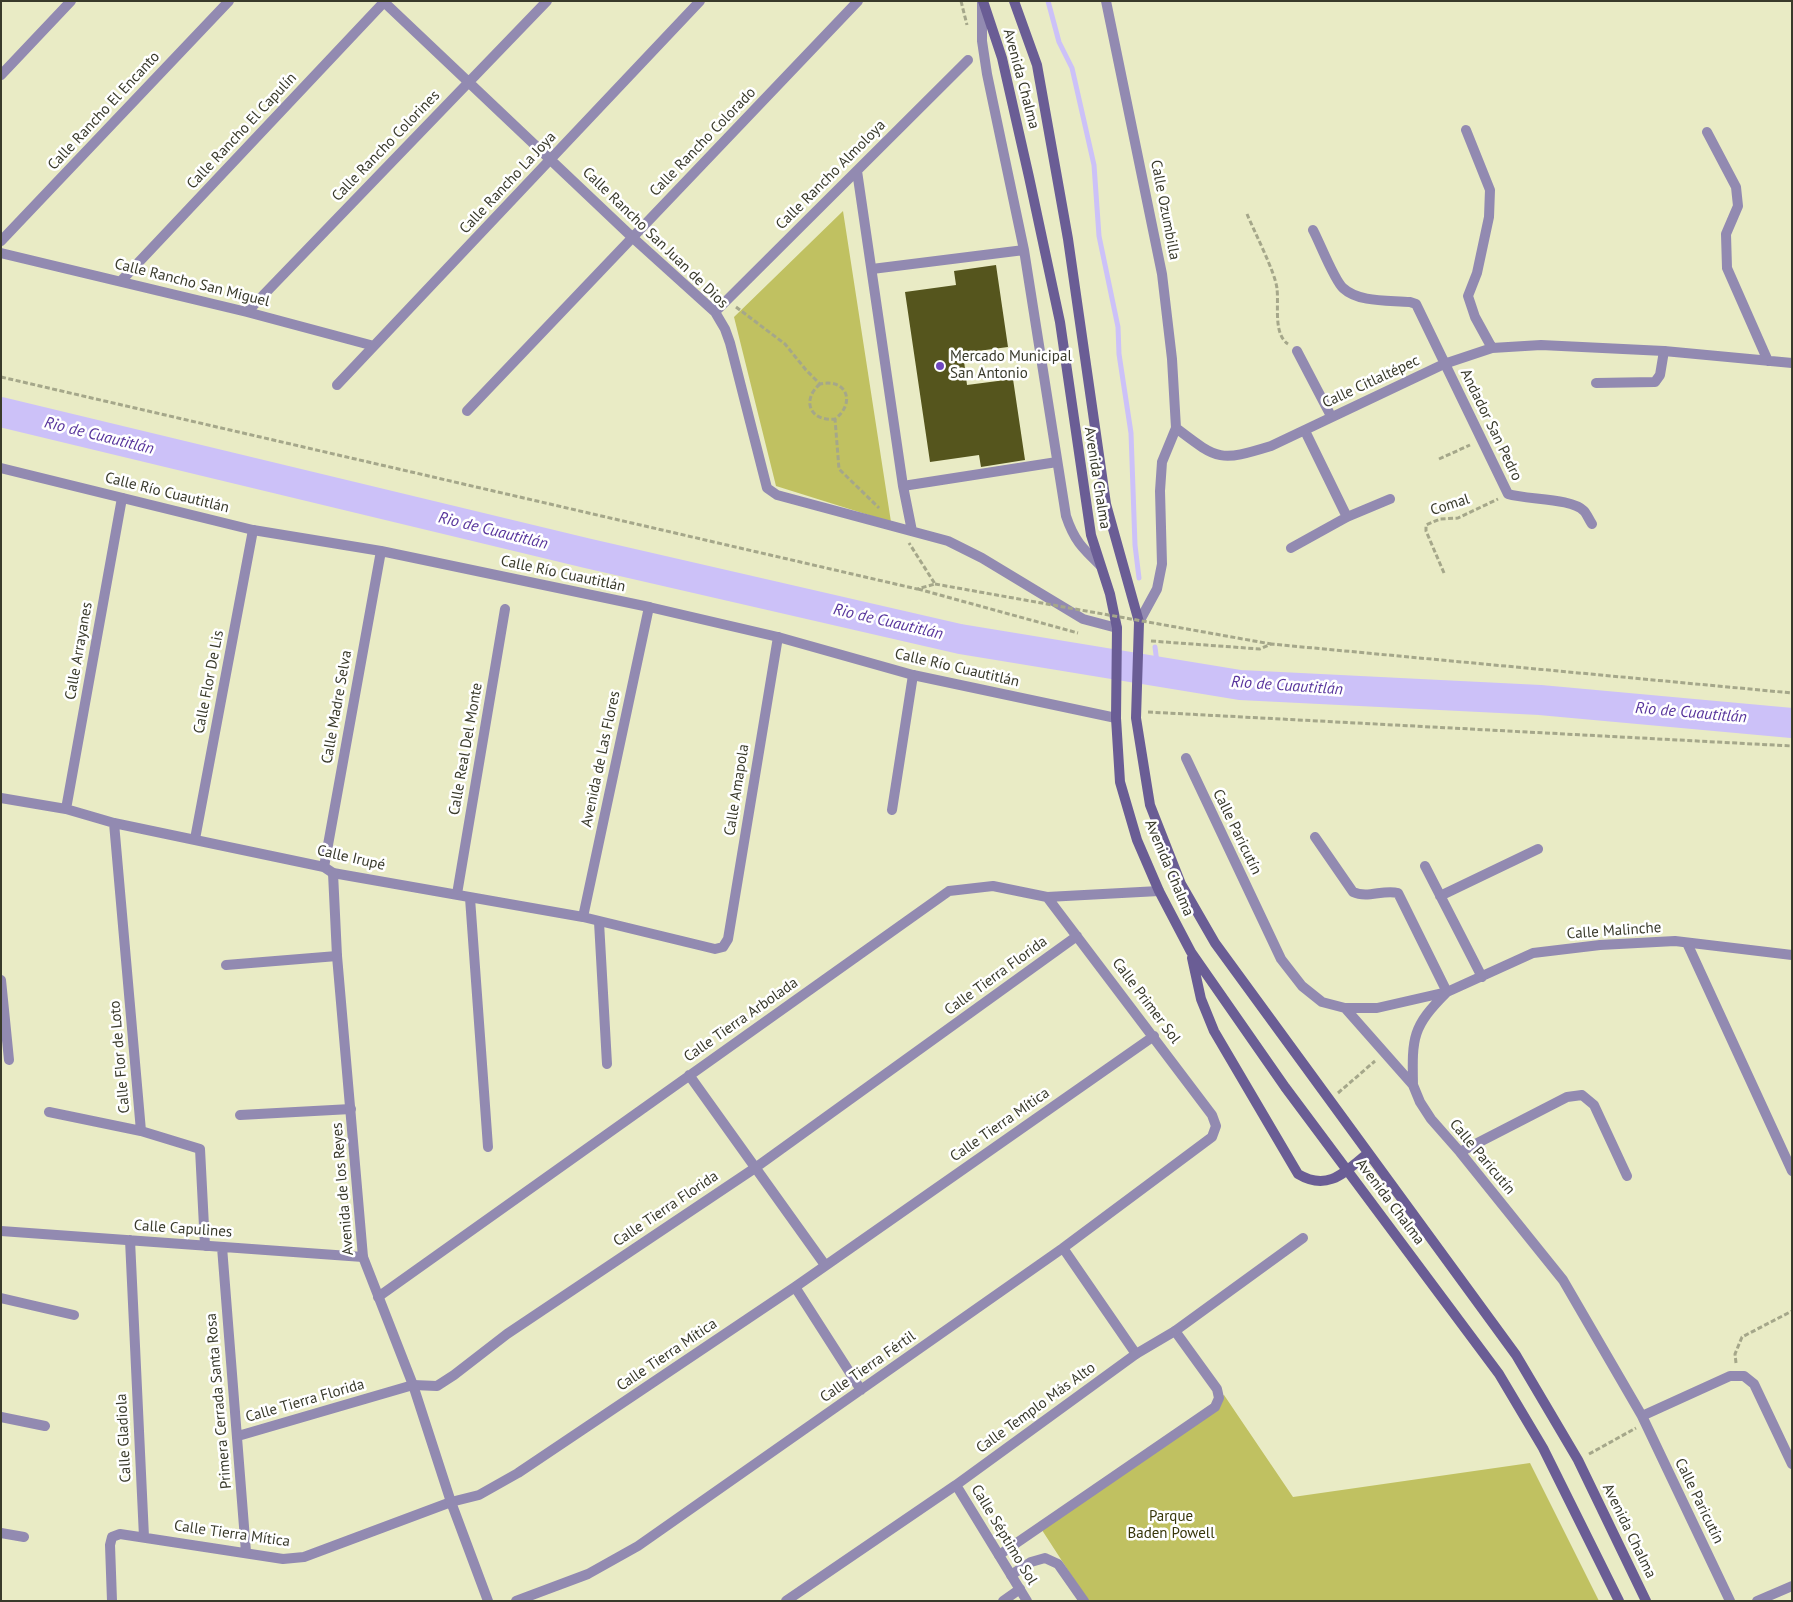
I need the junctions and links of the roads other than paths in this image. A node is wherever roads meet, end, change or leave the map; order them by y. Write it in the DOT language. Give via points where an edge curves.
graph roads {
  1 [pos="72,1"];
  2 [pos="229,1"];
  3 [pos="547,1"];
  4 [pos="700,1"];
  5 [pos="858,1"];
  6 [pos="982,1"];
  7 [pos="1014,1"];
  8 [pos="1106,1"];
  9 [pos="384,2"];
  10 [pos="968,60"];
  11 [pos="1,75"];
  12 [pos="468,82"];
  13 [pos="1466,130"];
  14 [pos="1707,132"];
  15 [pos="552,159"];
  16 [pos="857,171"];
  17 [pos="1313,230"];
  18 [pos="632,237"];
  19 [pos="1,241"];
  20 [pos="1024,250"];
  21 [pos="1,253"];
  22 [pos="872,269"];
  23 [pos="121,281"];
  24 [pos="247,312"];
  25 [pos="715,312"];
  26 [pos="374,346"];
  27 [pos="1492,348"];
  28 [pos="1297,351"];
  29 [pos="1664,351"];
  30 [pos="1768,361"];
  31 [pos="1792,363"];
  32 [pos="1444,364"];
  33 [pos="1596,383"];
  34 [pos="337,385"];
  35 [pos="467,412"];
  36 [pos="1331,416"];
  37 [pos="1176,428"];
  38 [pos="1304,431"];
  39 [pos="1057,462"];
  40 [pos="1,468"];
  41 [pos="903,486"];
  42 [pos="122,498"];
  43 [pos="1390,499"];
  44 [pos="1347,516"];
  45 [pos="1592,524"];
  46 [pos="253,530"];
  47 [pos="912,531"];
  48 [pos="1291,548"];
  49 [pos="381,551"];
  50 [pos="1100,565"];
  51 [pos="649,607"];
  52 [pos="505,609"];
  53 [pos="1139,622"];
  54 [pos="1117,628"];
  55 [pos="778,637"];
  56 [pos="913,675"];
  57 [pos="1116,718"];
  58 [pos="1186,758"];
  59 [pos="1,798"];
  60 [pos="66,809"];
  61 [pos="892,810"];
  62 [pos="114,823"];
  63 [pos="1315,837"];
  64 [pos="195,840"];
  65 [pos="1538,849"];
  66 [pos="1425,866"];
  67 [pos="324,867"];
  68 [pos="333,873"];
  69 [pos="1159,890"];
  70 [pos="457,894"];
  71 [pos="1440,896"];
  72 [pos="1047,897"];
  73 [pos="470,898"];
  74 [pos="583,917"];
  75 [pos="599,922"];
  76 [pos="1077,936"];
  77 [pos="1686,943"];
  78 [pos="723,947"];
  79 [pos="1191,952"];
  80 [pos="1792,955"];
  81 [pos="337,956"];
  82 [pos="226,965"];
  83 [pos="1482,977"];
  84 [pos="1,980"];
  85 [pos="1447,992"];
  86 [pos="1345,1008"];
  87 [pos="1154,1036"];
  88 [pos="9,1060"];
  89 [pos="607,1064"];
  90 [pos="689,1075"];
  91 [pos="1413,1085"];
  92 [pos="351,1109"];
  93 [pos="49,1112"];
  94 [pos="240,1115"];
  95 [pos="1216,1126"];
  96 [pos="141,1131"];
  97 [pos="488,1147"];
  98 [pos="1460,1152"];
  99 [pos="1368,1153"];
  100 [pos="755,1168"];
  101 [pos="1347,1170"];
  102 [pos="1792,1171"];
  103 [pos="1628,1176"];
  104 [pos="1,1231"];
  105 [pos="1303,1238"];
  106 [pos="130,1240"];
  107 [pos="205,1246"];
  108 [pos="222,1247"];
  109 [pos="1063,1248"];
  110 [pos="363,1257"];
  111 [pos="825,1265"];
  112 [pos="795,1287"];
  113 [pos="1,1298"];
  114 [pos="378,1298"];
  115 [pos="74,1315"];
  116 [pos="1175,1331"];
  117 [pos="1136,1354"];
  118 [pos="413,1385"];
  119 [pos="861,1390"];
  120 [pos="1,1417"];
  121 [pos="1644,1420"];
  122 [pos="45,1426"];
  123 [pos="238,1436"];
  124 [pos="1792,1464"];
  125 [pos="956,1485"];
  126 [pos="451,1502"];
  127 [pos="1,1533"];
  128 [pos="24,1537"];
  129 [pos="144,1537"];
  130 [pos="246,1552"];
  131 [pos="999,1555"];
  132 [pos="1011,1575"];
  133 [pos="1792,1586"];
  134 [pos="1020,1589"];
  135 [pos="112,1601"];
  136 [pos="488,1601"];
  137 [pos="516,1601"];
  138 [pos="786,1601"];
  139 [pos="1003,1601"];
  140 [pos="1026,1601"];
  141 [pos="1084,1601"];
  142 [pos="1619,1601"];
  143 [pos="1646,1601"];
  144 [pos="1730,1601"];
  145 [pos="1757,1601"];
  1 -- 11 [label="street"];
  2 -- 19 [label="street, Calle Rancho El Encanto"];
  3 -- 12 [label="street, Calle Rancho Colorines"];
  4 -- 15 [label="street, Calle Rancho La Joya"];
  5 -- 18 [label="street, Calle Rancho Colorado"];
  6 -- 20 [label="street" via="982,42 987,74"];
  6 -- 50 [label="main road, Avenida Chalma" via="1002,58 1056,302 1090,535"];
  7 -- 53 [label="main road, Avenida Chalma" via="1037,65 1068,239 1106,504"];
  8 -- 37 [label="street, Calle Ozumbilla" via="1162,274"];
  9 -- 12 [label="street, Calle Rancho San Juan de Dios"];
  9 -- 23 [label="street, Calle Rancho El Capulín"];
  10 -- 16 [label="street, Calle Rancho Almoloya"];
  12 -- 15 [label="street, Calle Rancho San Juan de Dios"];
  12 -- 24 [label="street, Calle Rancho Colorines"];
  13 -- 27 [label="street" via="1490,190 1489,217 1477,273 1468,296"];
  14 -- 30 [label="street" via="1736,187 1738,206 1726,234 1726,268"];
  15 -- 18 [label="street, Calle Rancho San Juan de Dios"];
  15 -- 26 [label="street, Calle Rancho La Joya"];
  16 -- 22 [label="street"];
  16 -- 25 [label="street, Calle Rancho Almoloya"];
  17 -- 32 [label="street, Andador San Pedro" via="1343,288 1364,297 1416,304"];
  18 -- 25 [label="street, Calle Rancho San Juan de Dios"];
  18 -- 35 [label="street, Calle Rancho Colorado"];
  20 -- 22 [label="street"];
  20 -- 39 [label="street"];
  21 -- 23 [label="street, Calle Rancho San Miguel"];
  22 -- 41 [label="street"];
  23 -- 24 [label="street, Calle Rancho San Miguel"];
  24 -- 26 [label="street, Calle Rancho San Miguel"];
  25 -- 47 [label="street, Calle Rancho San Juan de Dios" via="730,343 767,488 777,495"];
  26 -- 34 [label="street, Calle Rancho La Joya"];
  27 -- 29 [label="street, Calle Citlaltépec" via="1541,345"];
  27 -- 32 [label="street, Calle Citlaltépec"];
  28 -- 36 [label="street"];
  29 -- 30 [label="street, Calle Citlaltépec"];
  29 -- 33 [label="street" via="1660,375 1655,382"];
  30 -- 31 [label="street, Calle Citlaltépec"];
  32 -- 36 [label="street, Calle Citlaltépec"];
  32 -- 45 [label="street, Andador San Pedro" via="1508,494 1570,504 1583,510"];
  36 -- 38 [label="street, Calle Citlaltépec"];
  37 -- 38 [label="street, Calle Citlaltépec" via="1209,453 1228,457 1271,446"];
  37 -- 53 [label="street" via="1162,462 1162,564 1156,589"];
  38 -- 44 [label="street"];
  39 -- 41 [label="street"];
  39 -- 50 [label="street" via="1072,534"];
  40 -- 42 [label="street, Calle Río Cuautitlán"];
  41 -- 47 [label="street"];
  42 -- 46 [label="street, Calle Río Cuautitlán"];
  42 -- 60 [label="street, Calle Arrayanes"];
  43 -- 44 [label="street"];
  44 -- 48 [label="street"];
  46 -- 49 [label="street, Calle Río Cuautitlán"];
  46 -- 64 [label="street, Calle Flor De Lis"];
  47 -- 54 [label="street, Calle Rancho San Juan de Dios" via="948,541 982,558 1082,619"];
  49 -- 51 [label="street, Calle Río Cuautitlán"];
  49 -- 67 [label="street, Calle Madre Selva"];
  50 -- 54 [label="main road, Avenida Chalma"];
  51 -- 55 [label="street, Calle Río Cuautitlán"];
  51 -- 74 [label="street, Avenida de Las Flores"];
  52 -- 70 [label="street, Calle Real Del Monte"];
  53 -- 99 [label="main road, Avenida Chalma" via="1136,712 1150,805 1181,884 1215,943"];
  54 -- 57 [label="main road, Avenida Chalma"];
  55 -- 56 [label="street, Calle Río Cuautitlán"];
  55 -- 78 [label="street, Calle Amapola" via="728,938"];
  56 -- 57 [label="street, Calle Río Cuautitlán"];
  56 -- 61 [label="street"];
  57 -- 69 [label="main road, Avenida Chalma" via="1120,782 1138,840"];
  58 -- 86 [label="street, Calle Paricutín" via="1281,959 1315,997"];
  59 -- 60 [label="street, Calle Irupé"];
  60 -- 62 [label="street, Calle Irupé"];
  62 -- 64 [label="street, Calle Irupé"];
  62 -- 96 [label="street, Calle Flor de Loto"];
  63 -- 85 [label="street" via="1353,892 1361,896 1398,894"];
  64 -- 67 [label="street, Calle Irupé"];
  65 -- 71 [label="street"];
  66 -- 71 [label="street"];
  67 -- 68 [label="street, Calle Irupé"];
  68 -- 70 [label="street, Calle Irupé"];
  68 -- 81 [label="street, Avenida de los Reyes"];
  69 -- 72 [label="street, Calle Tierra Arbolada"];
  69 -- 79 [label="main road, Avenida Chalma"];
  70 -- 73 [label="street, Calle Irupé"];
  71 -- 83 [label="street"];
  72 -- 76 [label="street, Calle Primer Sol"];
  72 -- 90 [label="street, Calle Tierra Arbolada" via="993,886 949,891"];
  73 -- 74 [label="street, Calle Irupé"];
  73 -- 97 [label="street"];
  74 -- 75 [label="street, Calle Irupé"];
  75 -- 78 [label="street, Calle Irupé" via="715,949"];
  75 -- 89 [label="street"];
  76 -- 87 [label="street, Calle Primer Sol"];
  76 -- 100 [label="street, Calle Tierra Florida"];
  77 -- 80 [label="street, Calle Malinche"];
  77 -- 83 [label="street, Calle Malinche" via="1600,945 1534,953"];
  77 -- 102 [label="street"];
  79 -- 101 [label="main road, Avenida Chalma"];
  79 -- 101 [label="main road" via="1201,999 1214,1031 1298,1174 1310,1181 1329,1182"];
  81 -- 82 [label="street"];
  81 -- 92 [label="street, Avenida de los Reyes"];
  83 -- 85 [label="street, Calle Malinche"];
  84 -- 88 [label="street"];
  85 -- 86 [label="street, Calle Malinche" via="1377,1008"];
  85 -- 91 [label="street, Calle Malinche" via="1417,1027 1413,1044"];
  86 -- 91 [label="street, Calle Paricutín"];
  87 -- 95 [label="street, Calle Primer Sol" via="1212,1115"];
  87 -- 111 [label="street, Calle Tierra Mítica"];
  90 -- 100 [label="street"];
  90 -- 114 [label="street, Calle Tierra Arbolada"];
  91 -- 98 [label="street, Calle Paricutín" via="1431,1119"];
  92 -- 94 [label="street"];
  92 -- 110 [label="street, Avenida de los Reyes"];
  93 -- 96 [label="street"];
  95 -- 109 [label="street, Calle Tierra Fértil" via="1212,1137"];
  96 -- 107 [label="street, Calle Flor de Loto" via="200,1149"];
  98 -- 103 [label="street" via="1566,1097 1582,1095 1594,1105"];
  98 -- 121 [label="street, Calle Paricutín" via="1563,1280"];
  99 -- 101 [label="main road"];
  99 -- 143 [label="main road, Avenida Chalma" via="1516,1355 1578,1460"];
  100 -- 111 [label="street"];
  100 -- 118 [label="street, Calle Tierra Florida" via="507,1334 437,1386"];
  101 -- 142 [label="main road, Avenida Chalma" via="1499,1374 1544,1448"];
  104 -- 106 [label="street, Calle Capulines"];
  105 -- 116 [label="street, Calle Templo Más Alto"];
  106 -- 107 [label="street, Calle Capulines"];
  106 -- 129 [label="street, Calle Gladiola"];
  107 -- 108 [label="street, Calle Capulines"];
  108 -- 110 [label="street, Calle Capulines"];
  108 -- 123 [label="street, Primera Cerrada Santa Rosa"];
  109 -- 117 [label="street"];
  109 -- 119 [label="street, Calle Tierra Fértil"];
  110 -- 114 [label="street, Avenida de los Reyes"];
  111 -- 112 [label="street, Calle Tierra Mítica"];
  112 -- 119 [label="street"];
  112 -- 126 [label="street, Calle Tierra Mítica" via="518,1473 480,1495"];
  113 -- 115 [label="street"];
  114 -- 118 [label="street, Avenida de los Reyes"];
  116 -- 117 [label="street, Calle Templo Más Alto"];
  116 -- 131 [label="street" via="1217,1389 1219,1398 1215,1407"];
  117 -- 125 [label="street, Calle Templo Más Alto"];
  118 -- 123 [label="street, Calle Tierra Florida"];
  118 -- 126 [label="street, Avenida de los Reyes"];
  119 -- 137 [label="street, Calle Tierra Fértil" via="638,1546 588,1574"];
  120 -- 122 [label="street"];
  121 -- 124 [label="street" via="1730,1376 1740,1376 1754,1384"];
  121 -- 144 [label="street, Calle Paricutín"];
  123 -- 130 [label="street, Primera Cerrada Santa Rosa"];
  125 -- 131 [label="street, Calle Séptimo Sol"];
  125 -- 138 [label="street, Calle Templo Más Alto"];
  126 -- 130 [label="street, Calle Tierra Mítica" via="304,1557 283,1559"];
  126 -- 136 [label="street, Avenida de los Reyes"];
  127 -- 128 [label="street"];
  129 -- 130 [label="street, Calle Tierra Mítica"];
  129 -- 135 [label="street" via="120,1534 112,1537"];
  131 -- 132 [label="street, Calle Séptimo Sol"];
  132 -- 134 [label="street, Calle Séptimo Sol"];
  132 -- 141 [label="street" via="1031,1562 1045,1558 1058,1564"];
  133 -- 145 [label="street"];
  134 -- 139 [label="street"];
  134 -- 140 [label="street, Calle Séptimo Sol"];
}
